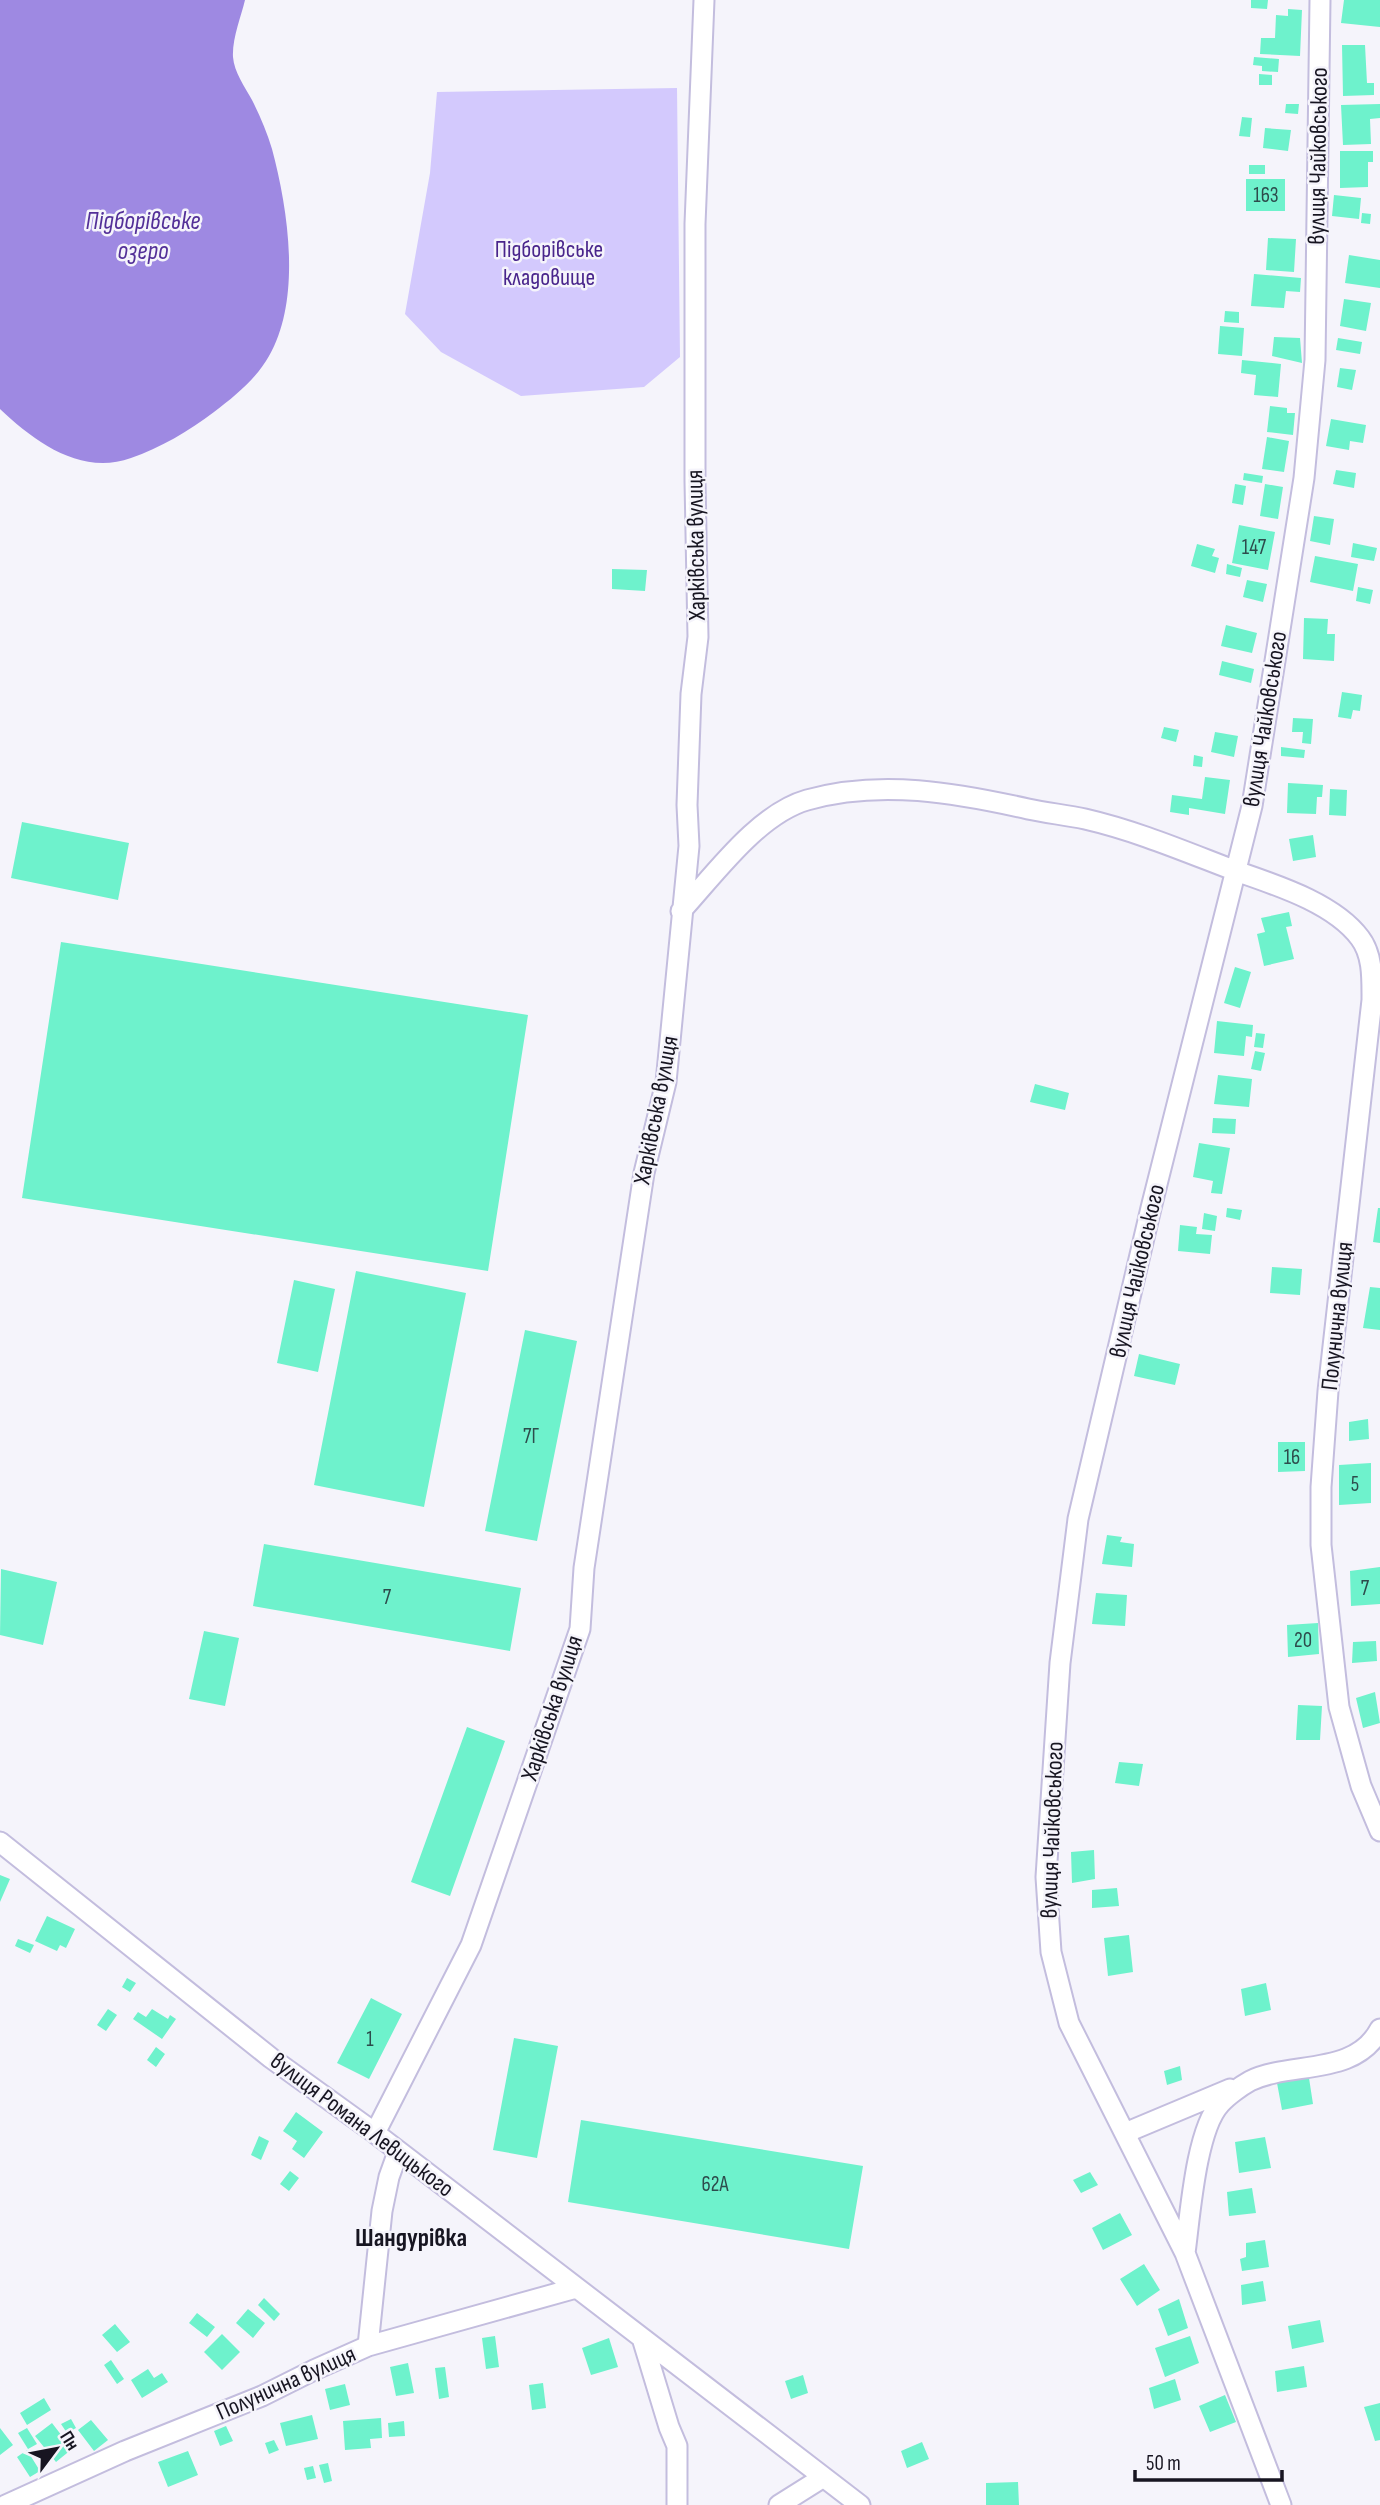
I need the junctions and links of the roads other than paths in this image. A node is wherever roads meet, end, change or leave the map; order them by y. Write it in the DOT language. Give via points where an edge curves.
graph roads {
  1 [pos="704,0"];
  2 [pos="1320,0"];
  3 [pos="1237,871"];
  4 [pos="681,911"];
  5 [pos="1380,1831"];
  6 [pos="0,1842"];
  7 [pos="1380,2029"];
  8 [pos="1251,2081"];
  9 [pos="375,2133"];
  10 [pos="1125,2133"];
  11 [pos="398,2152"];
  12 [pos="1185,2253"];
  13 [pos="576,2288"];
  14 [pos="642,2338"];
  15 [pos="368,2346"];
  16 [pos="822,2478"];
  17 [pos="6,2505"];
  18 [pos="677,2505"];
  19 [pos="779,2505"];
  20 [pos="860,2505"];
  21 [pos="1281,2505"];
  1 -- 4 [label="street, Харківська вулиця" via="695,224 698,637 691,694 689,846"];
  2 -- 3 [label="street, вулиця Чайковського" via="1312,406 1262,748"];
  3 -- 4 [label="street, Полунична вулиця" via="1078,818 956,794 867,792 809,799 777,814"];
  3 -- 5 [label="street, Полунична вулиця" via="1300,896 1351,928 1367,950 1371,972 1371,1017 1328,1391 1321,1545 1339,1707 1361,1786"];
  3 -- 10 [label="street, вулиця Чайковського" via="1087,1476 1060,1663 1046,1864 1051,1952 1069,2022"];
  4 -- 9 [label="street, Харківська вулиця" via="666,1082 644,1174 584,1568 580,1629 471,1945"];
  6 -- 9 [label="street, вулиця Романа Левицького" via="271,2058"];
  7 -- 8 [label="street" via="1356,2054"];
  8 -- 10 [label="street"];
  8 -- 12 [label="street" via="1219,2105 1200,2145"];
  9 -- 11 [label="street, вулиця Романа Левицького"];
  10 -- 12 [label="street, вулиця Чайковського"];
  11 -- 13 [label="street, вулиця Романа Левицького"];
  11 -- 15 [label="street" via="382,2211"];
  12 -- 21 [label="street, вулиця Чайковського"];
  13 -- 14 [label="street, вулиця Романа Левицького"];
  13 -- 15 [label="street, Полунична вулиця"];
  14 -- 16 [label="street, вулиця Романа Левицького"];
  14 -- 18 [label="street" via="677,2446"];
  15 -- 17 [label="street, Полунична вулиця"];
  16 -- 19 [label="street"];
  16 -- 20 [label="street, вулиця Романа Левицького"];
}
